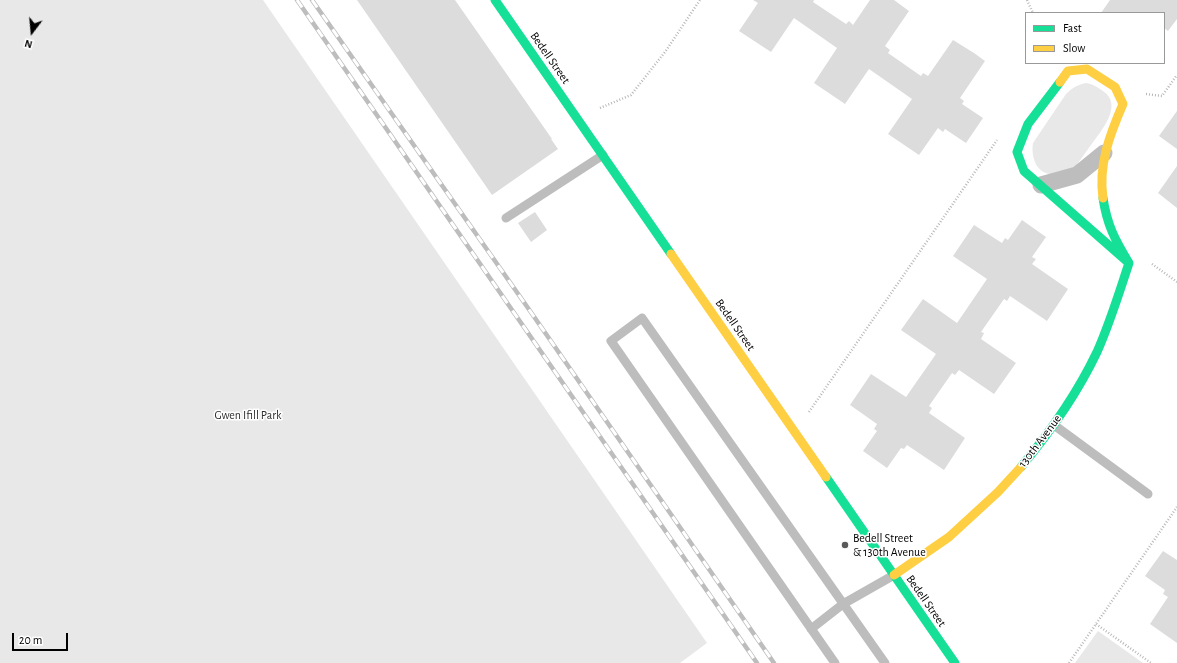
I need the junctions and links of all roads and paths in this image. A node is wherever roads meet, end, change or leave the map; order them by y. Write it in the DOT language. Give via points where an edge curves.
graph roads {
  1 [pos="495,0"];
  2 [pos="700,0"];
  3 [pos="1027,0"];
  4 [pos="1033,12"];
  5 [pos="1177,75"];
  6 [pos="1146,94"];
  7 [pos="600,108"];
  8 [pos="997,140"];
  9 [pos="1104,153"];
  10 [pos="603,155"];
  11 [pos="1041,185"];
  12 [pos="506,218"];
  13 [pos="1129,263"];
  14 [pos="1152,264"];
  15 [pos="1177,282"];
  16 [pos="810,412"];
  17 [pos="1054,425"];
  18 [pos="1148,494"];
  19 [pos="1177,507"];
  20 [pos="894,575"];
  21 [pos="844,604"];
  22 [pos="1096,624"];
  23 [pos="811,629"];
  24 [pos="835,663"];
  25 [pos="885,663"];
  26 [pos="955,663"];
  27 [pos="1069,663"];
  28 [pos="1151,663"];
  1 -- 10 [label="street, Bedell Street"];
  2 -- 7 [label="path" via="665,52 631,95"];
  3 -- 4 [label="path"];
  5 -- 6 [label="path" via="1162,96"];
  8 -- 16 [label="path"];
  9 -- 11 [label="street" via="1077,175"];
  9 -- 11 [label="street" via="1113,124 1123,104 1115,87 1087,68 1068,71 1028,124 1017,152 1024,171"];
  9 -- 13 [label="street" via="1101,194 1106,219"];
  10 -- 12 [label="lane"];
  10 -- 20 [label="street, Bedell Street"];
  11 -- 13 [label="street"];
  13 -- 17 [label="street, 130th Avenue" via="1115,308 1096,352"];
  14 -- 15 [label="path"];
  17 -- 18 [label="lane"];
  17 -- 20 [label="street, 130th Avenue" via="995,496 955,532"];
  19 -- 22 [label="path"];
  20 -- 21 [label="lane"];
  20 -- 26 [label="street, Bedell Street"];
  21 -- 23 [label="lane"];
  21 -- 23 [label="lane" via="642,318 611,341"];
  21 -- 25 [label="lane"];
  22 -- 27 [label="path"];
  22 -- 28 [label="path"];
  23 -- 24 [label="lane"];
}
